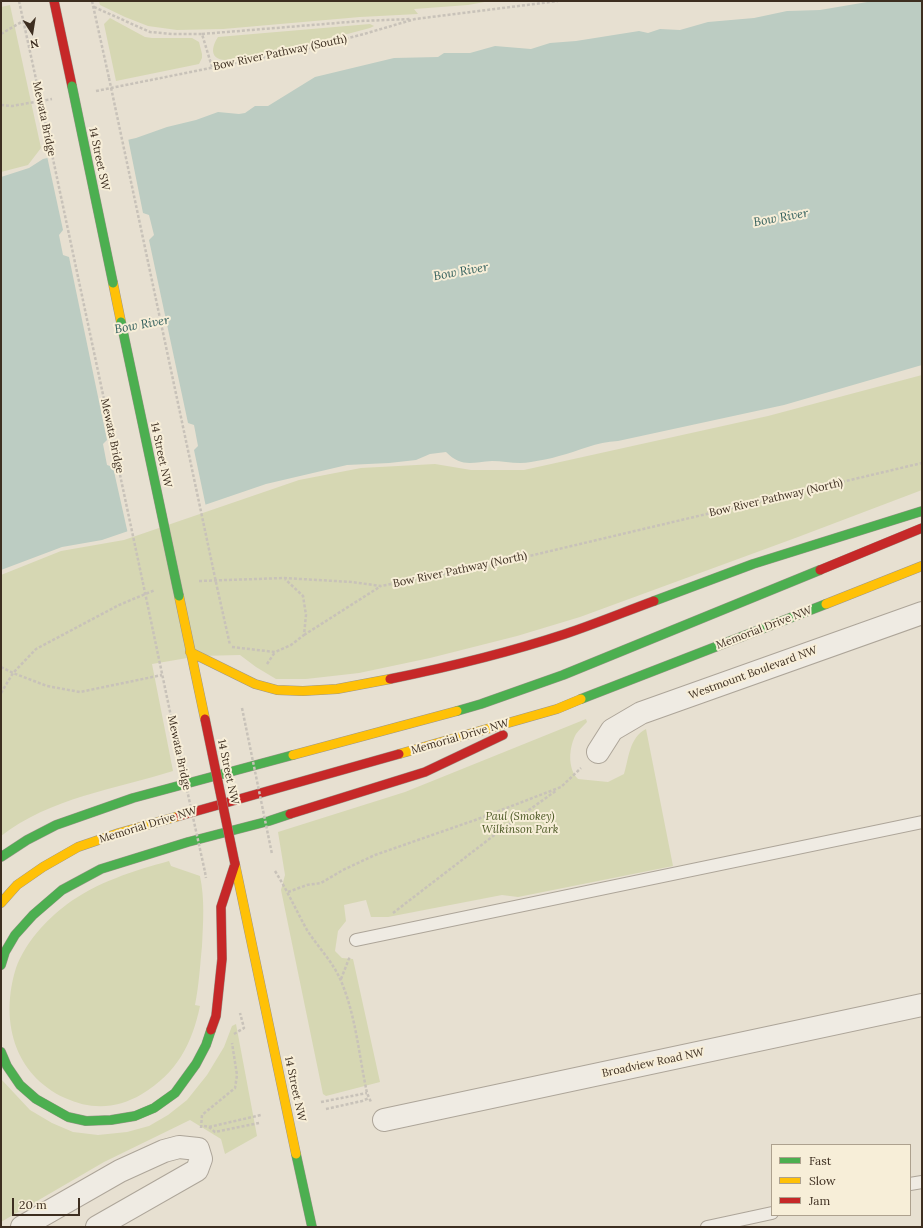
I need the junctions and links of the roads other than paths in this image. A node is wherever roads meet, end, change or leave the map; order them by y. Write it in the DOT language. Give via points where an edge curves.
graph roads {
  1 [pos="54,1"];
  2 [pos="121,322"];
  3 [pos="922,511"];
  4 [pos="922,528"];
  5 [pos="922,566"];
  6 [pos="922,613"];
  7 [pos="190,652"];
  8 [pos="557,710"];
  9 [pos="598,752"];
  10 [pos="922,822"];
  11 [pos="1,857"];
  12 [pos="235,864"];
  13 [pos="1,903"];
  14 [pos="356,940"];
  15 [pos="1,965"];
  16 [pos="922,1006"];
  17 [pos="1,1052"];
  18 [pos="384,1120"];
  19 [pos="922,1182"];
  20 [pos="911,1184"];
  21 [pos="771,1213"];
  22 [pos="22,1227"];
  23 [pos="98,1227"];
  24 [pos="312,1227"];
  25 [pos="707,1227"];
  1 -- 2 [label="main road, 14 Street SW, bridge"];
  2 -- 7 [label="main road, 14 Street NW, bridge"];
  3 -- 7 [label="main road" via="753,564 565,634 514,650 441,669 379,681 303,692 277,690 254,684"];
  4 -- 11 [label="main road" via="563,675 481,704 133,798 56,825"];
  5 -- 8 [label="main road, Memorial Drive NW"];
  6 -- 9 [label="street, Westmount Boulevard NW" via="641,713 612,730"];
  7 -- 12 [label="main road, 14 Street NW, bridge"];
  8 -- 13 [label="main road, Memorial Drive NW" via="134,828 78,846 17,885"];
  8 -- 15 [label="main road" via="425,772 269,821 188,842 101,869 62,890 33,915 15,935"];
  10 -- 14 [label="lane"];
  12 -- 17 [label="main road" via="221,907 222,959 216,1016 196,1064 175,1093 154,1108 135,1116 86,1121 62,1114 36,1099 20,1085"];
  12 -- 24 [label="main road, 14 Street NW"];
  16 -- 18 [label="street, Broadview Road NW"];
  19 -- 20 [label="lane"];
  21 -- 25 [label="lane"];
  22 -- 23 [label="street" via="120,1171 179,1147 198,1149 201,1159 197,1170"];
}
